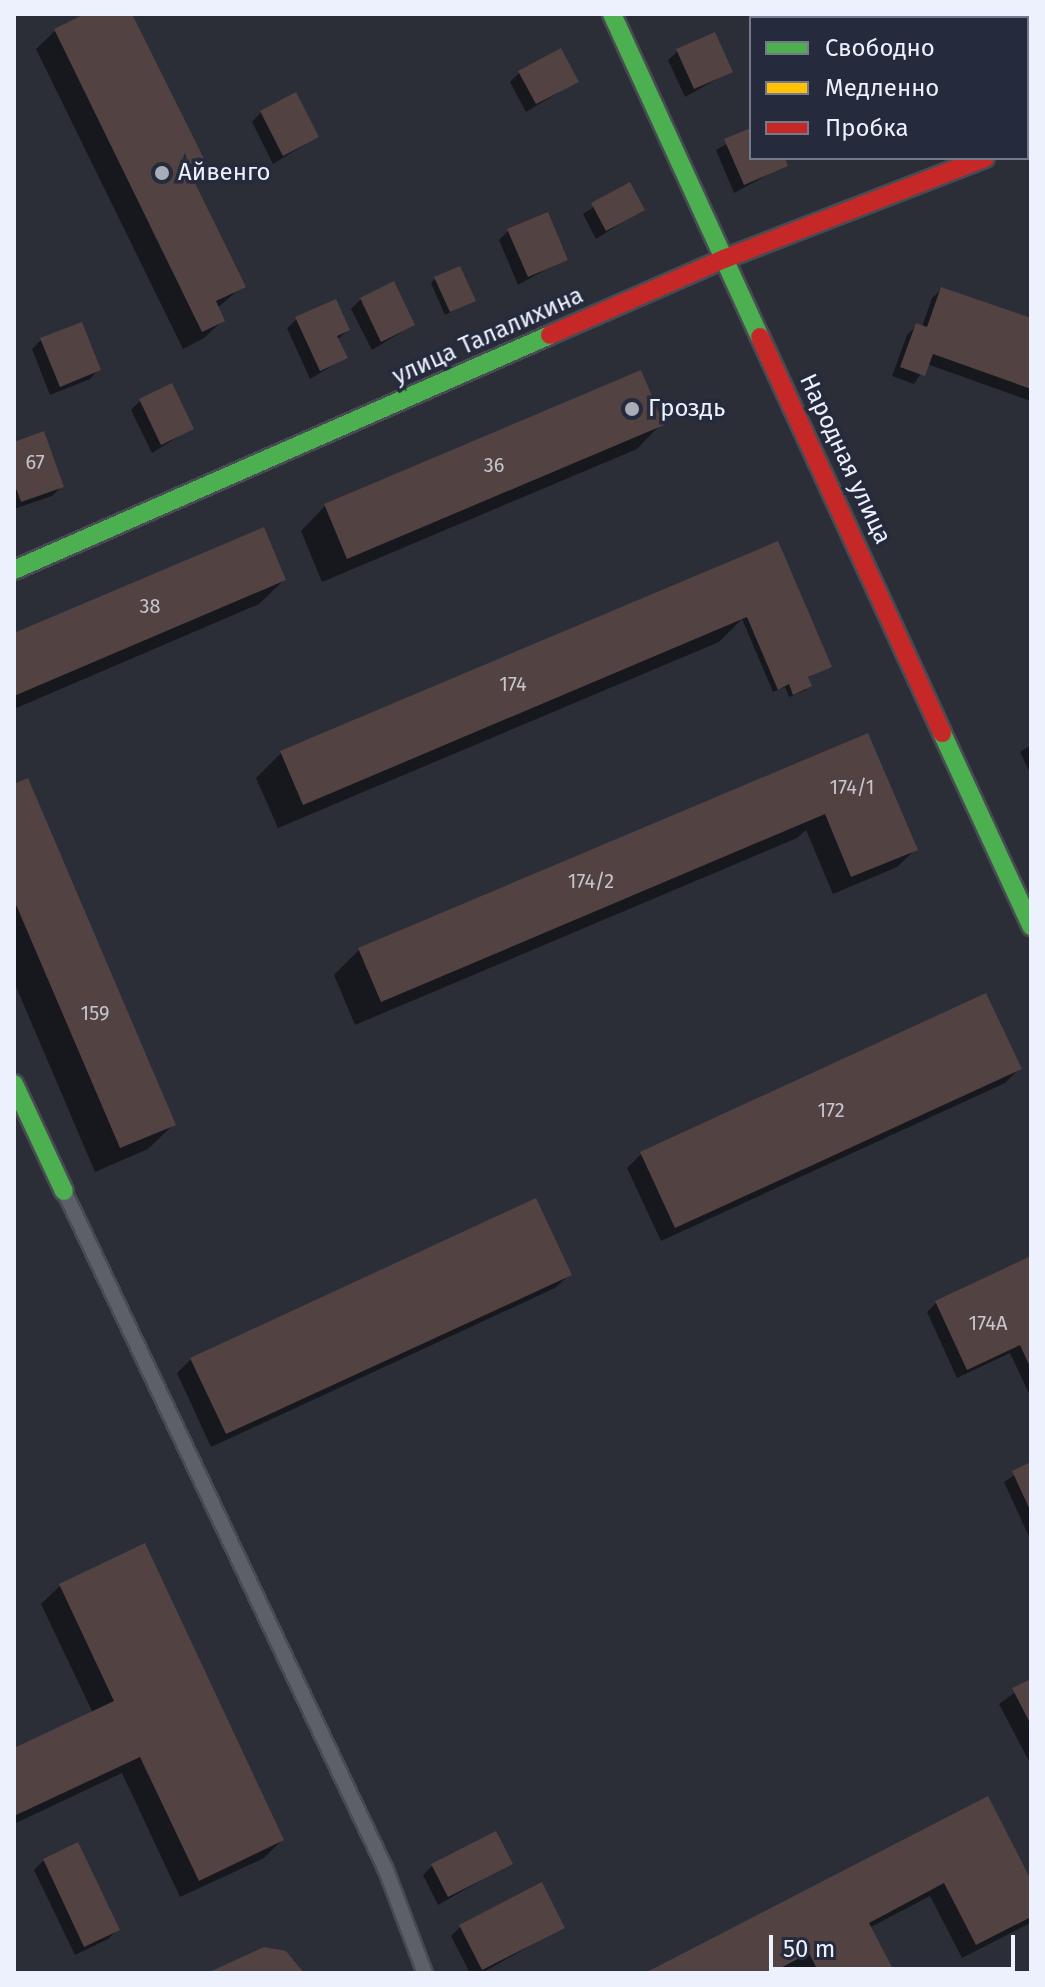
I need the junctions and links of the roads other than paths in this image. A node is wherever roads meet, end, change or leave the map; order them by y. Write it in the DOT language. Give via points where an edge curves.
graph roads {
  1 [pos="612,14"];
  2 [pos="980,160"];
  3 [pos="724,259"];
  4 [pos="14,570"];
  5 [pos="1031,926"];
  6 [pos="14,1084"];
  7 [pos="64,1191"];
  8 [pos="425,1973"];
  1 -- 3 [label="street, Народная улица"];
  2 -- 3 [label="street, улица Талалихина"];
  3 -- 4 [label="street, улица Талалихина"];
  3 -- 5 [label="street, Народная улица"];
  6 -- 7 [label="street"];
  7 -- 8 [label="lane" via="386,1870"];
}
